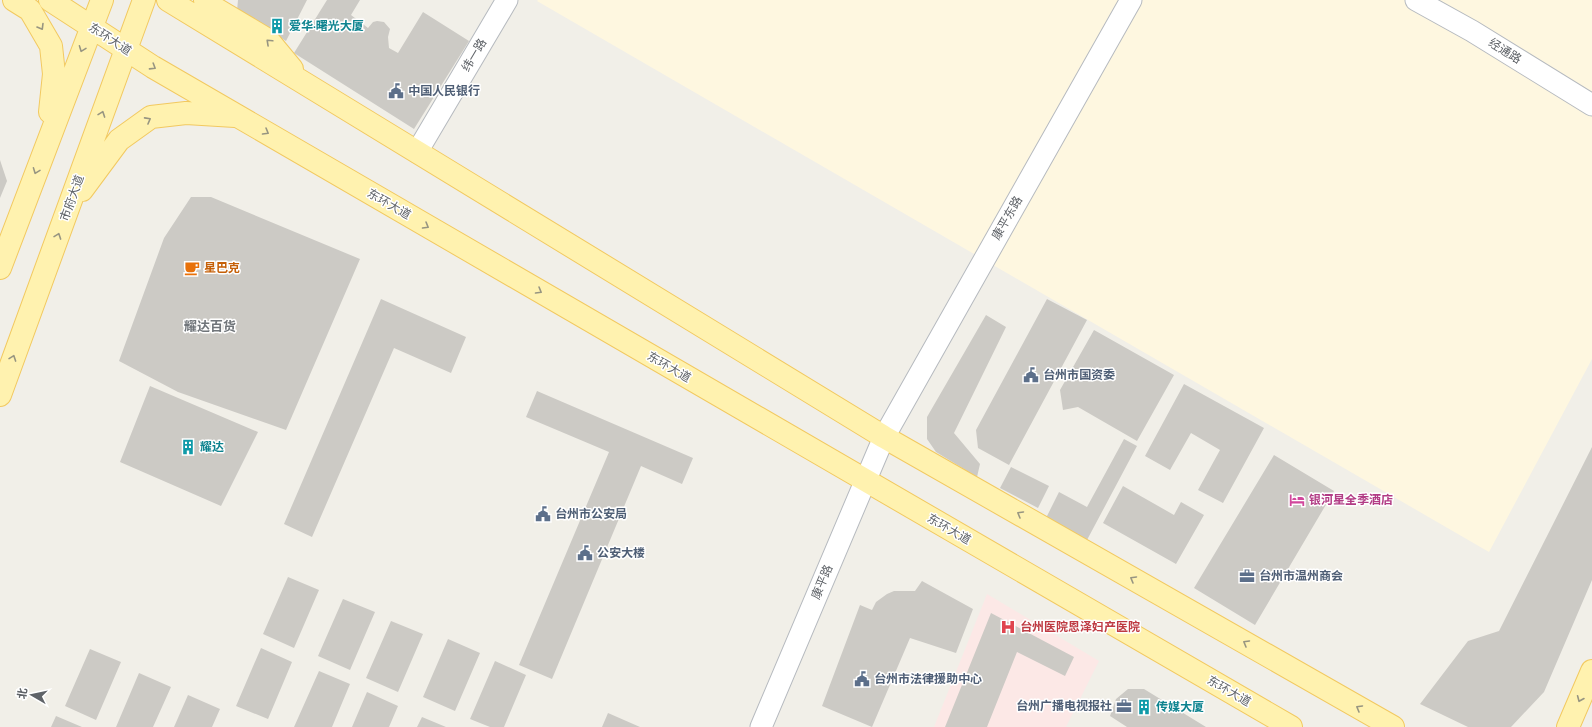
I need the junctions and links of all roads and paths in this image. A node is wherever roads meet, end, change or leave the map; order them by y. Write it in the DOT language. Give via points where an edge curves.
graph roads {
  1 [pos="14,0"];
  2 [pos="50,0"];
  3 [pos="102,0"];
  4 [pos="144,0"];
  5 [pos="168,0"];
  6 [pos="205,0"];
  7 [pos="507,0"];
  8 [pos="1131,0"];
  9 [pos="1416,0"];
  10 [pos="91,26"];
  11 [pos="126,49"];
  12 [pos="303,82"];
  13 [pos="1592,105"];
  14 [pos="238,116"];
  15 [pos="48,141"];
  16 [pos="417,152"];
  17 [pos="67,210"];
  18 [pos="0,268"];
  19 [pos="0,395"];
  20 [pos="884,437"];
  21 [pos="865,481"];
  22 [pos="1592,671"];
  23 [pos="761,727"];
  24 [pos="1291,727"];
  25 [pos="1393,727"];
  26 [pos="1568,727"];
  1 -- 15 [label="main road, one-way" via="30,10 52,46 54,74"];
  2 -- 10 [label="main road, 东环大道"];
  3 -- 10 [label="main road"];
  4 -- 11 [label="main road, 市府大道"];
  5 -- 12 [label="main road"];
  12 -- 6 [label="main road, one-way" via="268,40"];
  7 -- 16 [label="street, 纬一路"];
  8 -- 20 [label="street, 康平东路"];
  9 -- 13 [label="street, 经通路" via="1472,31"];
  10 -- 11 [label="main road, 东环大道"];
  10 -- 15 [label="main road, one-way"];
  11 -- 14 [label="main road, 东环大道, one-way"];
  17 -- 11 [label="main road, 市府大道, one-way"];
  12 -- 16 [label="main road"];
  17 -- 14 [label="main road, one-way" via="119,140 151,117 186,113"];
  14 -- 21 [label="main road, 东环大道, one-way"];
  15 -- 18 [label="main road, one-way"];
  16 -- 20 [label="main road"];
  19 -- 17 [label="main road, 市府大道, one-way"];
  20 -- 21 [label="street, 康平路"];
  25 -- 20 [label="main road, one-way"];
  21 -- 23 [label="street, 康平路"];
  21 -- 24 [label="main road, 东环大道"];
  22 -- 26 [label="main road, one-way"];
}
